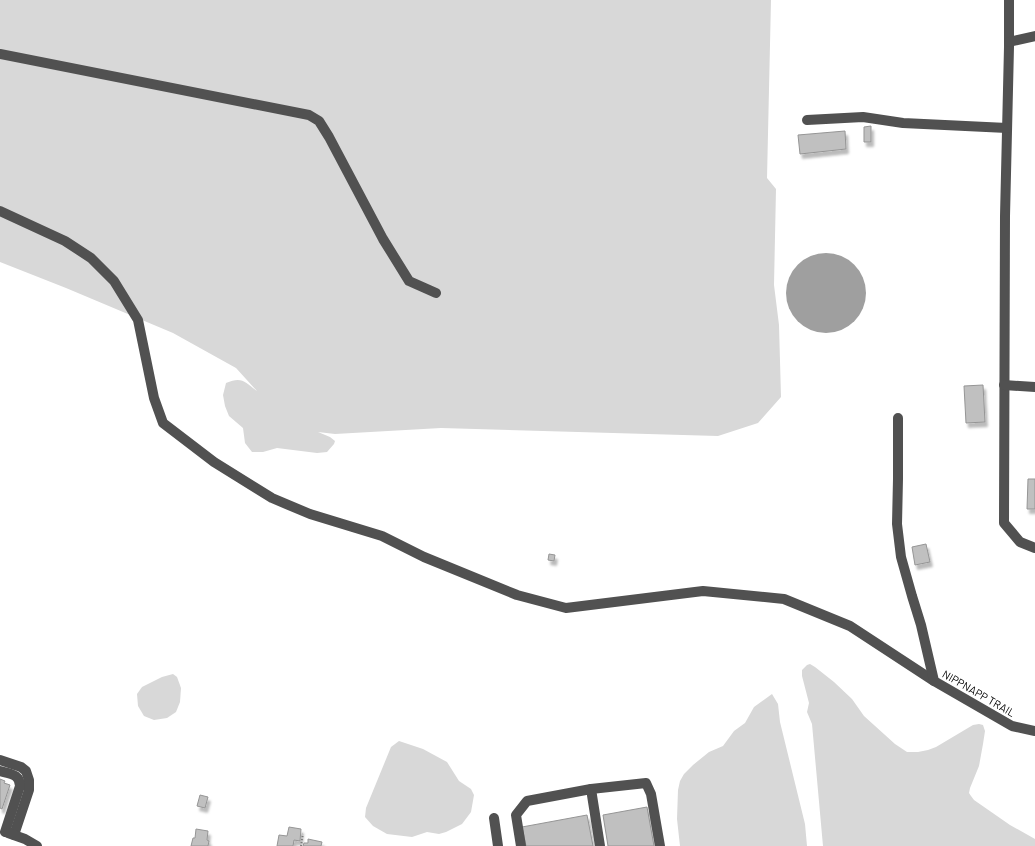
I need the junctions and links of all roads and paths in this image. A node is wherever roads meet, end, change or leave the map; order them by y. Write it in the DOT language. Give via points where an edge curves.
graph roads {
  1 [pos="1009,0"];
  2 [pos="1035,36"];
  3 [pos="1009,42"];
  4 [pos="0,54"];
  5 [pos="807,120"];
  6 [pos="1007,128"];
  7 [pos="0,211"];
  8 [pos="436,293"];
  9 [pos="1004,385"];
  10 [pos="1035,387"];
  11 [pos="898,418"];
  12 [pos="1035,548"];
  13 [pos="934,681"];
  14 [pos="1035,731"];
  15 [pos="0,760"];
  16 [pos="0,765"];
  17 [pos="0,771"];
  18 [pos="0,776"];
  19 [pos="591,789"];
  20 [pos="494,818"];
  21 [pos="6,833"];
  22 [pos="303,834"];
  23 [pos="37,846"];
  24 [pos="301,846"];
  25 [pos="498,846"];
  26 [pos="521,846"];
  27 [pos="600,846"];
  28 [pos="660,846"];
  1 -- 3 [label="lane"];
  2 -- 3 [label="lane"];
  3 -- 6 [label="lane"];
  4 -- 8 [label="lane" via="309,115 319,121 329,137 383,239 409,281"];
  5 -- 6 [label="lane" via="862,117 903,123"];
  6 -- 9 [label="lane"];
  7 -- 13 [label="lane" via="65,241 91,258 114,281 138,320 154,398 163,423 214,462 272,498 310,514 382,536 424,557 517,596 566,608 703,591 784,599 850,626"];
  9 -- 10 [label="lane"];
  9 -- 12 [label="lane" via="1004,523 1020,542"];
  11 -- 13 [label="lane, NIPPNAPP TRAIL" via="896,524 901,557"];
  13 -- 14 [label="lane, NIPPNAPP TRAIL" via="1012,726"];
  15 -- 21 [label="lane" via="21,767 26,771 29,780 29,790"];
  16 -- 21 [label="lane" via="18,771 24,777 25,783"];
  17 -- 21 [label="lane" via="20,781"];
  18 -- 21 [label="lane" via="15,781 16,785"];
  19 -- 26 [label="lane" via="526,801 516,815"];
  19 -- 27 [label="lane"];
  19 -- 28 [label="lane" via="646,783 651,794"];
  20 -- 25 [label="lane"];
  21 -- 23 [label="lane"];
  22 -- 24 [label="path"];
}
